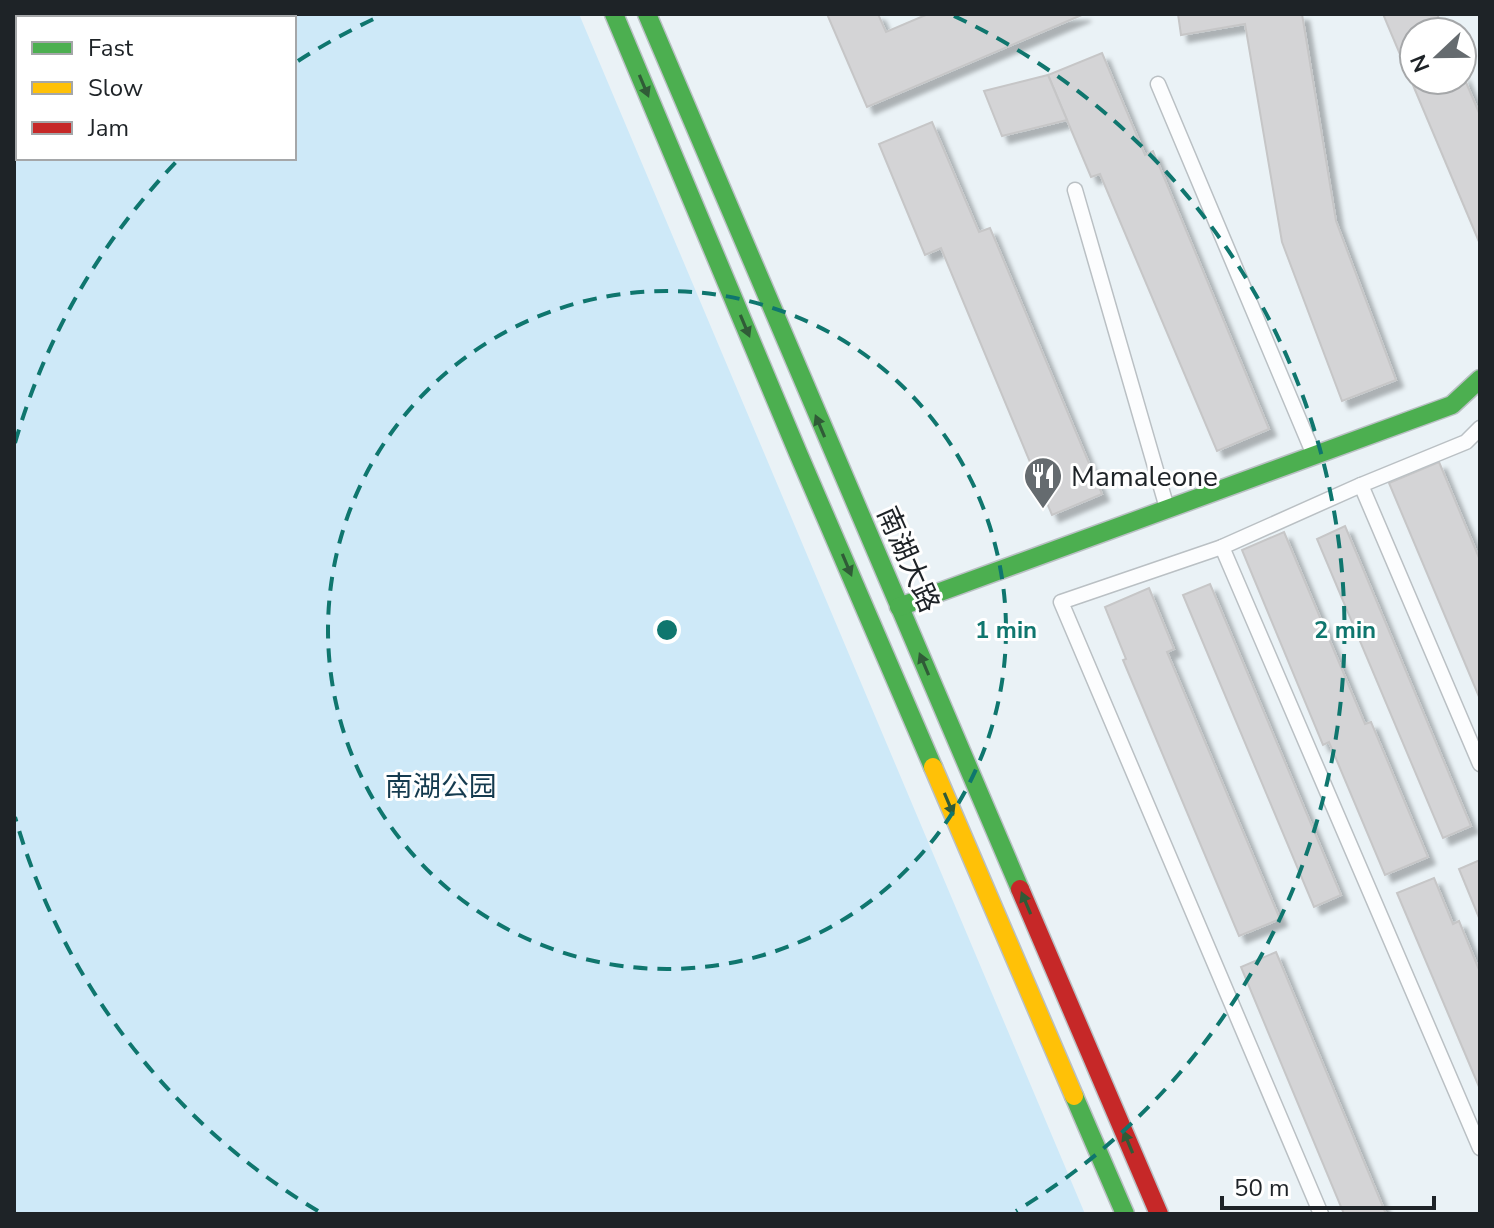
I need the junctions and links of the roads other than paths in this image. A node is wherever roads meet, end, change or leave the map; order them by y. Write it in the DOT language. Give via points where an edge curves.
graph roads {
  1 [pos="614,14"];
  2 [pos="647,14"];
  3 [pos="1158,84"];
  4 [pos="1075,190"];
  5 [pos="1480,379"];
  6 [pos="1480,428"];
  7 [pos="1314,455"];
  8 [pos="1361,485"];
  9 [pos="1167,509"];
  10 [pos="1222,547"];
  11 [pos="899,607"];
  12 [pos="1480,764"];
  13 [pos="1480,1148"];
  14 [pos="1125,1214"];
  15 [pos="1159,1214"];
  16 [pos="1321,1214"];
  1 -- 14 [label="main road, one-way"];
  11 -- 2 [label="main road, 南湖大路, one-way"];
  3 -- 7 [label="lane"];
  4 -- 9 [label="lane"];
  5 -- 7 [label="main road" via="1452,405"];
  6 -- 8 [label="lane" via="1466,442"];
  7 -- 9 [label="main road"];
  8 -- 10 [label="lane"];
  8 -- 12 [label="lane"];
  9 -- 11 [label="main road"];
  10 -- 13 [label="lane"];
  10 -- 16 [label="lane" via="1061,602"];
  15 -- 11 [label="main road, 南湖大路, one-way"];
}
